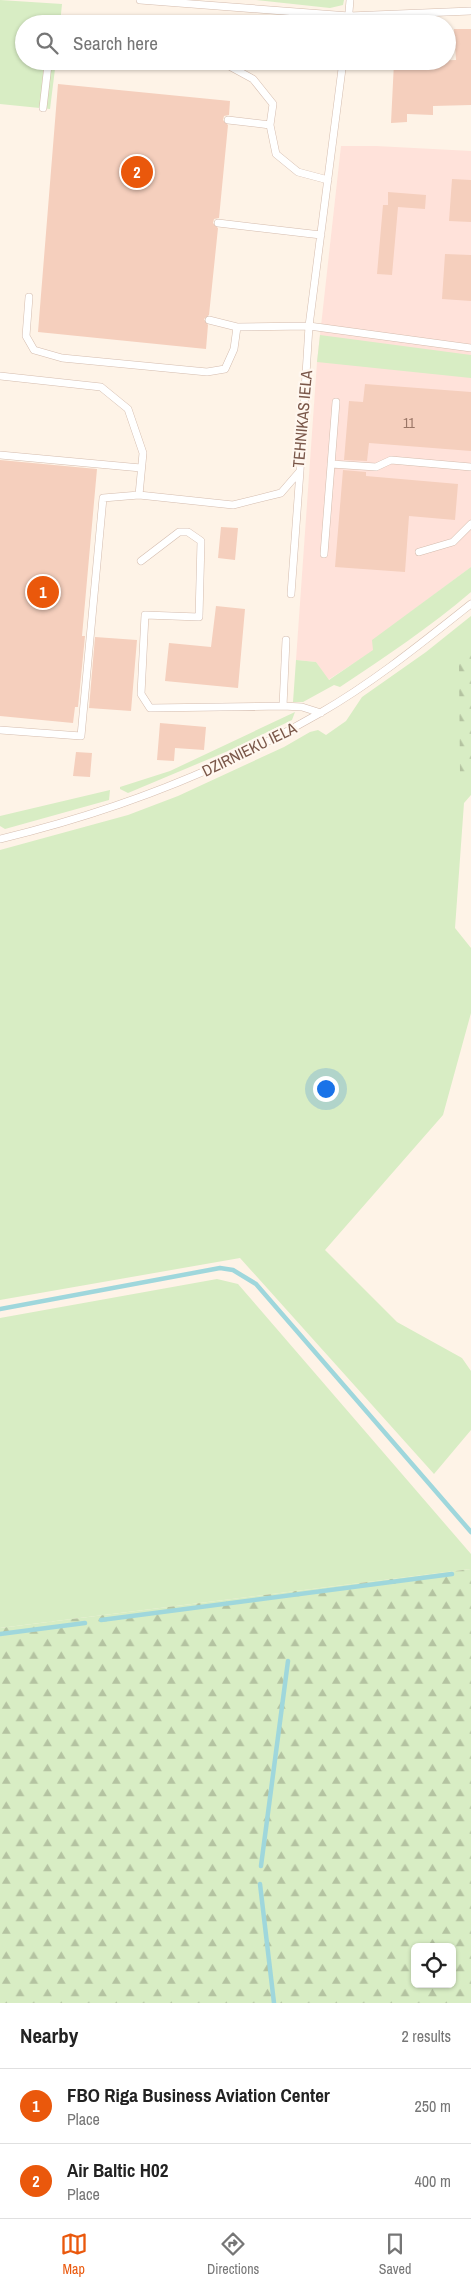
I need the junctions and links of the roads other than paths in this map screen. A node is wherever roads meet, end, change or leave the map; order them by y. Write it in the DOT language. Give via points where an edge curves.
graph roads {
  1 [pos="140,0"];
  2 [pos="350,0"];
  3 [pos="471,10"];
  4 [pos="296,15"];
  5 [pos="348,15"];
  6 [pos="410,15"];
  7 [pos="47,70"];
  8 [pos="236,70"];
  9 [pos="342,70"];
  10 [pos="43,108"];
  11 [pos="228,120"];
  12 [pos="270,125"];
  13 [pos="328,180"];
  14 [pos="218,223"];
  15 [pos="321,235"];
  16 [pos="29,297"];
  17 [pos="209,320"];
  18 [pos="237,326"];
  19 [pos="309,326"];
  20 [pos="471,348"];
  21 [pos="0,376"];
  22 [pos="336,402"];
  23 [pos="0,455"];
  24 [pos="331,464"];
  25 [pos="142,468"];
  26 [pos="471,468"];
  27 [pos="300,471"];
  28 [pos="139,495"];
  29 [pos="471,524"];
  30 [pos="419,552"];
  31 [pos="324,554"];
  32 [pos="141,562"];
  33 [pos="291,594"];
  34 [pos="471,604"];
  35 [pos="286,640"];
  36 [pos="283,706"];
  37 [pos="321,712"];
  38 [pos="0,730"];
  39 [pos="0,839"];
  1 -- 4 [label="lane"];
  2 -- 5 [label="lane"];
  3 -- 6 [label="lane"];
  7 -- 10 [label="lane"];
  8 -- 12 [label="lane" via="252,79 273,104"];
  9 -- 13 [label="lane, TEHNIKAS IELA"];
  11 -- 12 [label="lane"];
  12 -- 13 [label="lane" via="276,154 298,172"];
  13 -- 15 [label="lane, TEHNIKAS IELA"];
  14 -- 15 [label="lane"];
  15 -- 19 [label="lane, TEHNIKAS IELA"];
  16 -- 18 [label="lane" via="26,336 34,350 62,358 207,372 225,369 234,348"];
  17 -- 18 [label="lane"];
  18 -- 19 [label="lane"];
  19 -- 20 [label="lane"];
  19 -- 27 [label="lane, TEHNIKAS IELA"];
  21 -- 25 [label="lane" via="102,387 128,409 143,453"];
  22 -- 24 [label="lane"];
  23 -- 25 [label="lane"];
  24 -- 26 [label="lane" via="376,467 391,460"];
  24 -- 31 [label="lane"];
  25 -- 28 [label="lane"];
  27 -- 28 [label="lane, TEHNIKAS IELA" via="281,493 233,505"];
  27 -- 33 [label="lane"];
  28 -- 38 [label="lane, TEHNIKAS IELA" via="103,498 81,736"];
  29 -- 30 [label="lane" via="453,542"];
  32 -- 36 [label="lane" via="179,532 188,532 201,541 199,617 145,615 141,694 150,708"];
  34 -- 37 [label="lane, DZIRNIEKU IELA"];
  35 -- 36 [label="lane"];
  36 -- 37 [label="lane"];
  37 -- 39 [label="lane, DZIRNIEKU IELA" via="231,760 157,792 90,815"];
}
